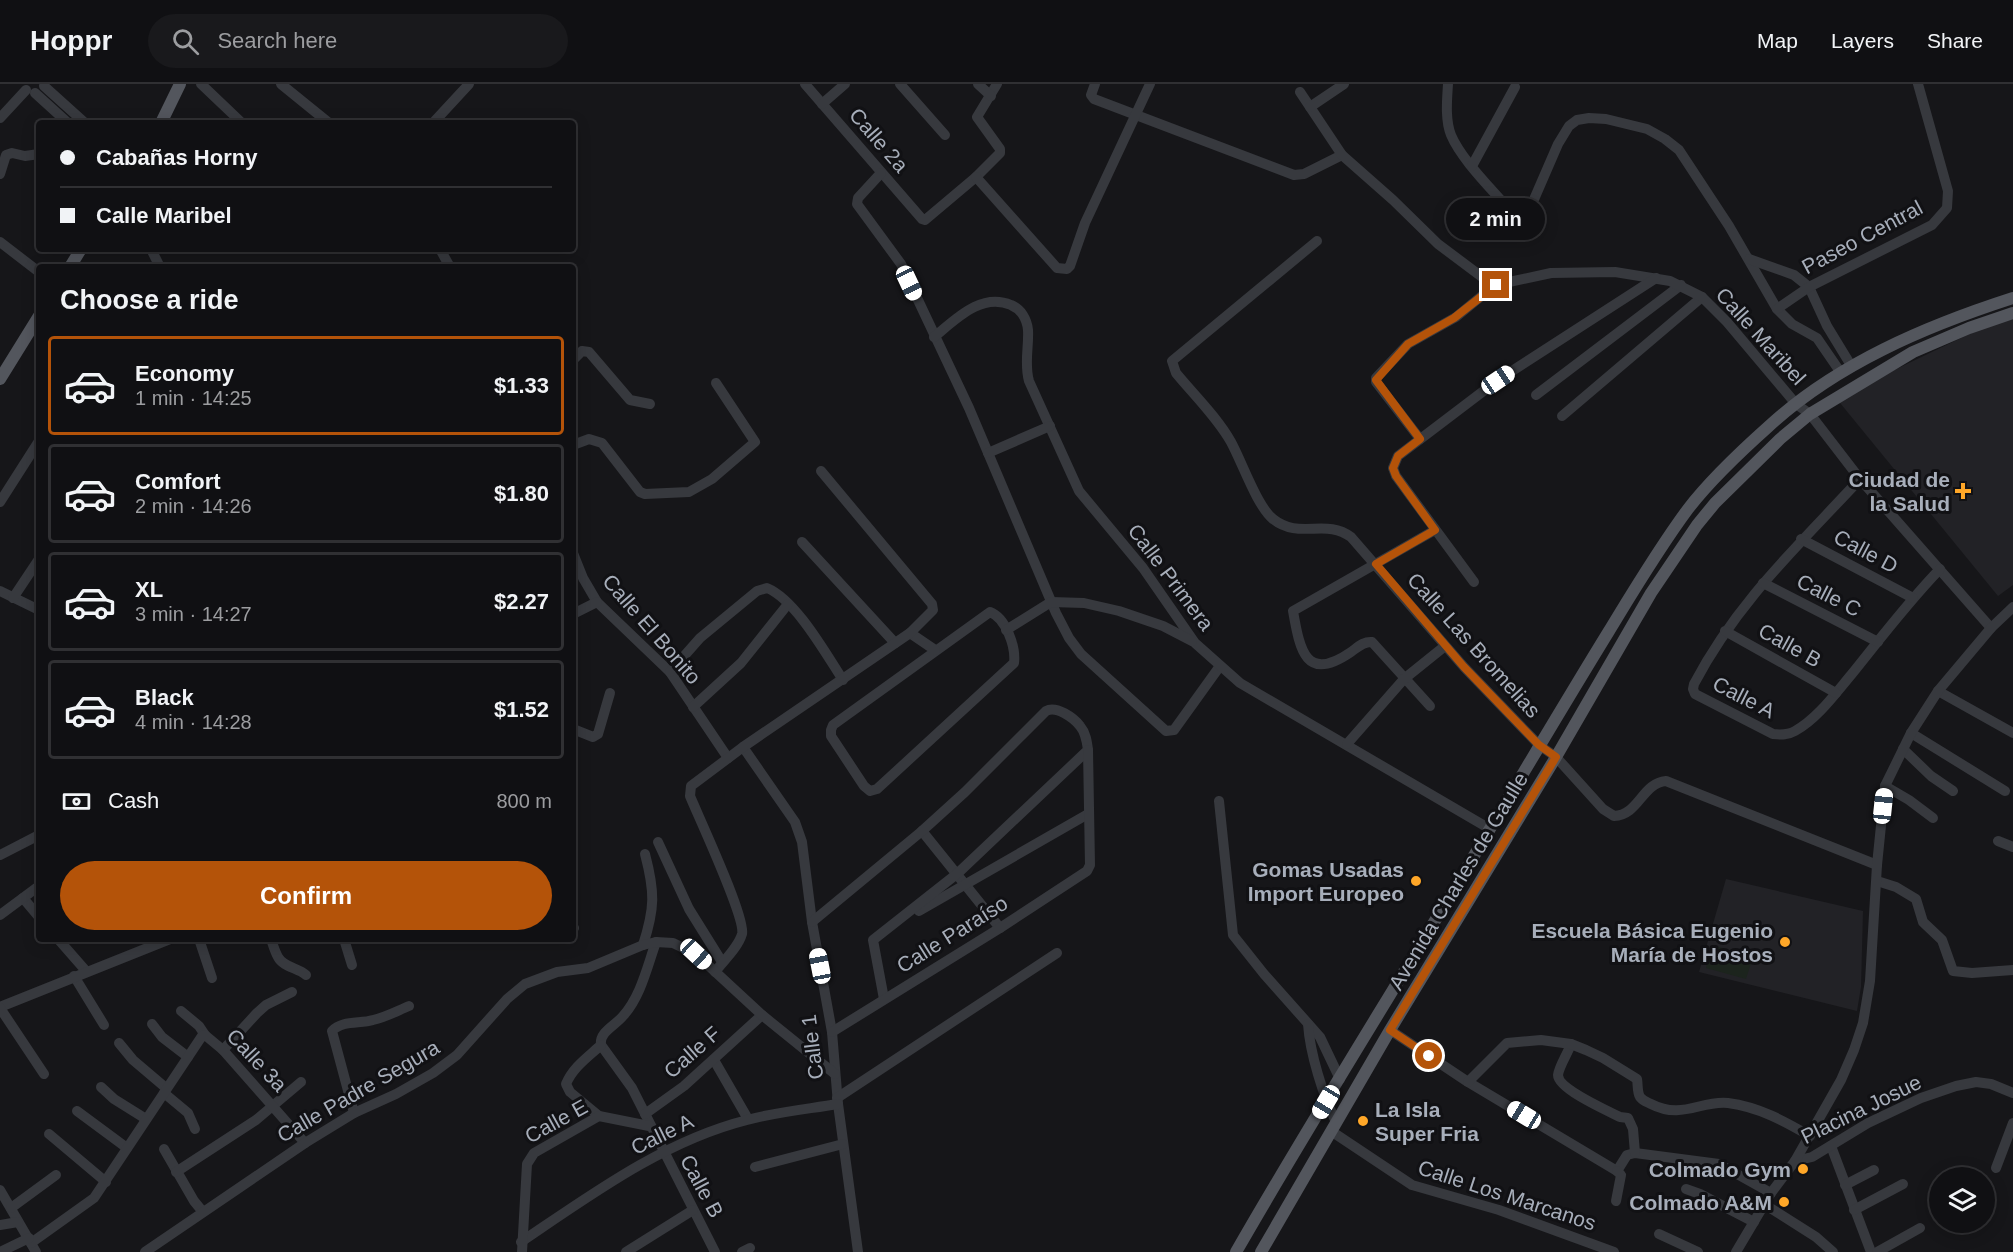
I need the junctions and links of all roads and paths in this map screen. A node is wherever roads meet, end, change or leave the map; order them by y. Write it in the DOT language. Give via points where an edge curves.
graph roads {
  1 [pos="180,84"];
  2 [pos="201,84"];
  3 [pos="281,84"];
  4 [pos="469,84"];
  5 [pos="804,84"];
  6 [pos="845,84"];
  7 [pos="900,84"];
  8 [pos="978,84"];
  9 [pos="997,84"];
  10 [pos="1095,84"];
  11 [pos="1150,84"];
  12 [pos="1344,84"];
  13 [pos="1448,84"];
  14 [pos="1918,84"];
  15 [pos="34,87"];
  16 [pos="1515,87"];
  17 [pos="1300,92"];
  18 [pos="991,96"];
  19 [pos="822,104"];
  20 [pos="1310,107"];
  21 [pos="1136,115"];
  22 [pos="0,118"];
  23 [pos="65,120"];
  24 [pos="81,120"];
  25 [pos="165,120"];
  26 [pos="239,120"];
  27 [pos="325,120"];
  28 [pos="437,120"];
  29 [pos="945,135"];
  30 [pos="36,154"];
  31 [pos="1342,155"];
  32 [pos="1472,166"];
  33 [pos="880,173"];
  34 [pos="0,174"];
  35 [pos="976,177"];
  36 [pos="1317,241"];
  37 [pos="0,242"];
  38 [pos="1749,259"];
  39 [pos="36,271"];
  40 [pos="1656,278"];
  41 [pos="1681,285"];
  42 [pos="1494,286"];
  43 [pos="1809,287"];
  44 [pos="1702,297"];
  45 [pos="2013,298"];
  46 [pos="1777,309"];
  47 [pos="2013,313"];
  48 [pos="36,324"];
  49 [pos="934,337"];
  50 [pos="576,357"];
  51 [pos="1846,370"];
  52 [pos="1,374"];
  53 [pos="716,383"];
  54 [pos="1536,395"];
  55 [pos="650,404"];
  56 [pos="1796,404"];
  57 [pos="1810,414"];
  58 [pos="1562,416"];
  59 [pos="1050,426"];
  60 [pos="1420,439"];
  61 [pos="576,444"];
  62 [pos="36,446"];
  63 [pos="988,453"];
  64 [pos="821,471"];
  65 [pos="1860,479"];
  66 [pos="0,502"];
  67 [pos="1435,530"];
  68 [pos="1801,539"];
  69 [pos="802,542"];
  70 [pos="576,560"];
  71 [pos="36,564"];
  72 [pos="1376,564"];
  73 [pos="1940,569"];
  74 [pos="1474,582"];
  75 [pos="1762,583"];
  76 [pos="0,591"];
  77 [pos="13,598"];
  78 [pos="1913,598"];
  79 [pos="597,602"];
  80 [pos="1052,602"];
  81 [pos="788,604"];
  82 [pos="2013,607"];
  83 [pos="36,609"];
  84 [pos="576,612"];
  85 [pos="1990,627"];
  86 [pos="1006,630"];
  87 [pos="1725,631"];
  88 [pos="909,633"];
  89 [pos="1878,642"];
  90 [pos="895,643"];
  91 [pos="1195,643"];
  92 [pos="1445,646"];
  93 [pos="936,650"];
  94 [pos="1220,666"];
  95 [pos="670,672"];
  96 [pos="1404,679"];
  97 [pos="843,680"];
  98 [pos="1938,691"];
  99 [pos="610,693"];
  100 [pos="1836,693"];
  101 [pos="1430,706"];
  102 [pos="693,707"];
  103 [pos="576,730"];
  104 [pos="1911,733"];
  105 [pos="2013,733"];
  106 [pos="1347,744"];
  107 [pos="1539,745"];
  108 [pos="743,747"];
  109 [pos="1903,749"];
  110 [pos="1088,750"];
  111 [pos="1556,757"];
  112 [pos="728,758"];
  113 [pos="1885,786"];
  114 [pos="1953,791"];
  115 [pos="2005,791"];
  116 [pos="1220,801"];
  117 [pos="1088,814"];
  118 [pos="1934,818"];
  119 [pos="1490,829"];
  120 [pos="921,831"];
  121 [pos="36,837"];
  122 [pos="1998,841"];
  123 [pos="658,842"];
  124 [pos="2013,847"];
  125 [pos="645,854"];
  126 [pos="0,855"];
  127 [pos="1877,865"];
  128 [pos="958,873"];
  129 [pos="1877,881"];
  130 [pos="967,885"];
  131 [pos="36,888"];
  132 [pos="23,898"];
  133 [pos="36,913"];
  134 [pos="0,915"];
  135 [pos="812,922"];
  136 [pos="898,922"];
  137 [pos="1000,928"];
  138 [pos="61,942"];
  139 [pos="162,942"];
  140 [pos="200,942"];
  141 [pos="272,942"];
  142 [pos="345,942"];
  143 [pos="656,942"];
  144 [pos="643,945"];
  145 [pos="1057,953"];
  146 [pos="722,962"];
  147 [pos="352,965"];
  148 [pos="2013,970"];
  149 [pos="86,971"];
  150 [pos="715,972"];
  151 [pos="306,975"];
  152 [pos="75,976"];
  153 [pos="212,978"];
  154 [pos="292,992"];
  155 [pos="884,999"];
  156 [pos="409,1006"];
  157 [pos="0,1007"];
  158 [pos="181,1011"];
  159 [pos="762,1015"];
  160 [pos="152,1024"];
  161 [pos="1308,1024"];
  162 [pos="104,1025"];
  163 [pos="1390,1030"];
  164 [pos="832,1032"];
  165 [pos="203,1035"];
  166 [pos="119,1043"];
  167 [pos="1571,1044"];
  168 [pos="601,1045"];
  169 [pos="223,1050"];
  170 [pos="188,1057"];
  171 [pos="714,1060"];
  172 [pos="44,1074"];
  173 [pos="835,1074"];
  174 [pos="1340,1079"];
  175 [pos="301,1082"];
  176 [pos="1468,1082"];
  177 [pos="101,1086"];
  178 [pos="165,1091"];
  179 [pos="2013,1093"];
  180 [pos="837,1101"];
  181 [pos="1326,1102"];
  182 [pos="273,1107"];
  183 [pos="77,1111"];
  184 [pos="354,1113"];
  185 [pos="645,1114"];
  186 [pos="599,1116"];
  187 [pos="146,1119"];
  188 [pos="748,1119"];
  189 [pos="2013,1123"];
  190 [pos="649,1126"];
  191 [pos="1333,1127"];
  192 [pos="195,1129"];
  193 [pos="49,1134"];
  194 [pos="1810,1136"];
  195 [pos="305,1143"];
  196 [pos="843,1144"];
  197 [pos="1832,1146"];
  198 [pos="127,1148"];
  199 [pos="164,1149"];
  200 [pos="663,1153"];
  201 [pos="1635,1153"];
  202 [pos="1795,1161"];
  203 [pos="755,1167"];
  204 [pos="1996,1168"];
  205 [pos="1874,1170"];
  206 [pos="1617,1171"];
  207 [pos="176,1172"];
  208 [pos="56,1175"];
  209 [pos="106,1182"];
  210 [pos="1903,1184"];
  211 [pos="1845,1185"];
  212 [pos="1686,1189"];
  213 [pos="0,1190"];
  214 [pos="1771,1193"];
  215 [pos="1616,1201"];
  216 [pos="1764,1204"];
  217 [pos="11,1208"];
  218 [pos="693,1210"];
  219 [pos="1854,1210"];
  220 [pos="203,1212"];
  221 [pos="18,1221"];
  222 [pos="1754,1222"];
  223 [pos="0,1225"];
  224 [pos="1920,1228"];
  225 [pos="1659,1234"];
  226 [pos="32,1245"];
  227 [pos="522,1247"];
  228 [pos="0,1252"];
  229 [pos="146,1252"];
  230 [pos="626,1252"];
  231 [pos="715,1252"];
  232 [pos="858,1252"];
  233 [pos="1236,1252"];
  234 [pos="1261,1252"];
  235 [pos="1614,1252"];
  236 [pos="1698,1252"];
  237 [pos="1736,1252"];
  238 [pos="1833,1252"];
  239 [pos="1871,1252"];
  240 [pos="1877,1252"];
  1 -- 25 [label="main road"];
  2 -- 26 [label="street"];
  3 -- 27 [label="street"];
  4 -- 28 [label="street"];
  5 -- 19 [label="street, Calle 2a"];
  6 -- 19 [label="street"];
  7 -- 29 [label="street"];
  8 -- 18 [label="street"];
  9 -- 18 [label="street"];
  10 -- 21 [label="street" via="1091,95 1094,99"];
  11 -- 21 [label="street"];
  12 -- 20 [label="street"];
  13 -- 32 [label="street" via="1451,135"];
  14 -- 43 [label="street, Paseo Central" via="1948,191 1947,208 1932,225"];
  15 -- 22 [label="street"];
  15 -- 23 [label="street"];
  15 -- 24 [label="street"];
  16 -- 32 [label="street"];
  17 -- 20 [label="street"];
  18 -- 35 [label="street" via="977,117 1001,151"];
  19 -- 33 [label="street, Calle 2a"];
  20 -- 31 [label="street"];
  21 -- 31 [label="street" via="1294,175"];
  21 -- 35 [label="street" via="1067,269 1057,268"];
  30 -- 34 [label="street" via="6,155"];
  31 -- 42 [label="street" via="1438,244"];
  32 -- 38 [label="street" via="1512,213 1520,213 1532,204 1558,144 1569,126 1578,120 1606,119 1647,129 1679,150"];
  33 -- 35 [label="street, Calle 2a" via="926,220"];
  33 -- 49 [label="street" via="857,204 901,264"];
  36 -- 72 [label="street, Calle Las Bromelias" via="1173,361 1176,373 1230,441 1271,518 1297,530 1337,529 1352,537"];
  37 -- 39 [label="street"];
  38 -- 43 [label="street" via="1794,275"];
  38 -- 46 [label="street"];
  40 -- 41 [label="street, Calle Maribel"];
  40 -- 42 [label="street, Calle Maribel" via="1615,272 1551,273"];
  40 -- 60 [label="street" via="1498,380"];
  41 -- 44 [label="street, Calle Maribel"];
  41 -- 54 [label="street"];
  42 -- 60 [label="street, Calle Maribel" via="1454,318 1408,344 1376,378"];
  43 -- 46 [label="street, Paseo Central"];
  43 -- 51 [label="street"];
  44 -- 56 [label="street, Calle Maribel"];
  44 -- 58 [label="street"];
  45 -- 51 [label="main road, Avenida Charles de Gaulle" via="1957,316"];
  46 -- 51 [label="street" via="1792,324 1817,338"];
  47 -- 57 [label="main road, Avenida Charles de Gaulle" via="1913,352"];
  48 -- 52 [label="main road"];
  49 -- 59 [label="street, Calle Primera" via="979,304 1006,303 1016,307 1028,329 1028,377"];
  49 -- 63 [label="street"];
  50 -- 55 [label="street" via="582,351 589,352 630,400"];
  51 -- 56 [label="main road, Avenida Charles de Gaulle"];
  53 -- 61 [label="street" via="755,441 712,479 689,492 640,492 602,443 590,440"];
  56 -- 57 [label="street, Calle Maribel"];
  56 -- 107 [label="main road, Avenida Charles de Gaulle" via="1770,424 1689,507"];
  57 -- 65 [label="street, Calle Maribel"];
  57 -- 111 [label="main road, Avenida Charles de Gaulle" via="1715,503 1686,541 1651,593"];
  59 -- 63 [label="street"];
  59 -- 91 [label="street, Calle Primera" via="1079,491 1143,568"];
  60 -- 67 [label="street" via="1398,456 1393,468"];
  62 -- 66 [label="street"];
  63 -- 80 [label="street"];
  64 -- 88 [label="street" via="932,604 933,610"];
  65 -- 68 [label="street, Calle A"];
  65 -- 73 [label="street, Calle Maribel"];
  67 -- 72 [label="street"];
  67 -- 74 [label="street"];
  68 -- 75 [label="street, Calle A"];
  68 -- 78 [label="street, Calle D"];
  69 -- 90 [label="street"];
  70 -- 79 [label="street, Calle El Bonito"];
  71 -- 77 [label="street"];
  72 -- 92 [label="street, Calle Las Bromelias"];
  72 -- 96 [label="street" via="1293,611 1296,630 1307,658 1313,663 1321,666 1338,661 1368,641"];
  73 -- 78 [label="street, Calle A"];
  73 -- 85 [label="street, Calle Maribel"];
  75 -- 87 [label="street, Calle A"];
  75 -- 89 [label="street, Calle C"];
  76 -- 77 [label="street"];
  77 -- 83 [label="street"];
  78 -- 89 [label="street, Calle A"];
  79 -- 84 [label="street"];
  79 -- 95 [label="street, Calle El Bonito"];
  80 -- 86 [label="street"];
  80 -- 91 [label="street" via="1084,603 1119,612 1163,626"];
  80 -- 94 [label="street" via="1081,654 1166,731 1174,730"];
  81 -- 95 [label="street" via="775,591 757,591 700,638"];
  81 -- 97 [label="street"];
  81 -- 102 [label="street" via="741,663"];
  82 -- 85 [label="street"];
  85 -- 98 [label="street"];
  86 -- 93 [label="street" via="997,614 990,612"];
  86 -- 93 [label="street" via="1015,654 1014,663 877,789 870,791 831,736 833,725"];
  87 -- 100 [label="street, Calle B"];
  87 -- 100 [label="street, Calle A" via="1694,684 1695,694 1773,734 1785,735 1802,727"];
  88 -- 90 [label="street"];
  88 -- 93 [label="street"];
  89 -- 100 [label="street, Calle A"];
  90 -- 97 [label="street"];
  91 -- 94 [label="street, Calle Primera"];
  92 -- 96 [label="street"];
  92 -- 107 [label="street, Calle Las Bromelias"];
  94 -- 106 [label="street, Calle Primera" via="1240,684"];
  95 -- 102 [label="street, Calle El Bonito"];
  96 -- 101 [label="street"];
  96 -- 106 [label="street"];
  97 -- 108 [label="street"];
  98 -- 104 [label="street"];
  98 -- 105 [label="street"];
  99 -- 103 [label="street" via="598,734 593,737"];
  102 -- 112 [label="street, Calle El Bonito"];
  104 -- 109 [label="street"];
  104 -- 115 [label="street"];
  106 -- 119 [label="street, Calle Primera"];
  107 -- 111 [label="street, Calle Las Bromelias"];
  107 -- 119 [label="main road, Avenida Charles de Gaulle"];
  108 -- 112 [label="street"];
  108 -- 135 [label="street, Calle 1" via="800,833"];
  109 -- 113 [label="street"];
  109 -- 114 [label="street"];
  110 -- 117 [label="street"];
  110 -- 120 [label="street" via="1080,726 1051,708"];
  110 -- 128 [label="street"];
  111 -- 127 [label="street, Calle Las Bromelias" via="1614,816 1631,810 1653,785 1666,781"];
  111 -- 163 [label="main road, Avenida Charles de Gaulle"];
  112 -- 146 [label="street" via="704,774 689,791 741,922 739,941"];
  113 -- 118 [label="street"];
  113 -- 127 [label="street"];
  116 -- 161 [label="street" via="1233,935"];
  117 -- 130 [label="street"];
  117 -- 137 [label="street, Calle Paraíso" via="1090,865 1082,875"];
  119 -- 174 [label="main road, Avenida Charles de Gaulle"];
  120 -- 128 [label="street"];
  120 -- 135 [label="street"];
  121 -- 126 [label="street"];
  122 -- 124 [label="street"];
  123 -- 146 [label="street" via="689,909"];
  125 -- 144 [label="street" via="654,891"];
  127 -- 129 [label="street"];
  128 -- 130 [label="street"];
  128 -- 136 [label="street"];
  129 -- 148 [label="street" via="1916,898 1923,922 1942,940 1953,971 1971,974"];
  129 -- 194 [label="street" via="1863,1023 1841,1080"];
  130 -- 136 [label="street"];
  130 -- 137 [label="street"];
  131 -- 132 [label="street"];
  132 -- 133 [label="street"];
  132 -- 134 [label="street"];
  135 -- 164 [label="street, Calle 1"];
  136 -- 155 [label="street" via="873,940"];
  137 -- 155 [label="street, Calle Paraíso"];
  138 -- 149 [label="street"];
  139 -- 149 [label="street"];
  140 -- 153 [label="street"];
  141 -- 151 [label="street" via="283,963"];
  142 -- 147 [label="street"];
  143 -- 144 [label="street, Calle Padre Segura"];
  143 -- 150 [label="street, Calle Padre Segura" via="673,943 696,954"];
  143 -- 168 [label="street" via="635,999 603,1035"];
  144 -- 184 [label="street, Calle Padre Segura" via="588,968 557,972 525,984 457,1055 396,1094"];
  145 -- 180 [label="street"];
  146 -- 150 [label="street"];
  149 -- 152 [label="street"];
  150 -- 159 [label="street, Calle Padre Segura"];
  152 -- 157 [label="street"];
  152 -- 162 [label="street"];
  154 -- 169 [label="street" via="256,1013"];
  155 -- 164 [label="street, Calle Paraíso"];
  156 -- 184 [label="street" via="368,1022 340,1025 332,1031"];
  157 -- 172 [label="street"];
  158 -- 165 [label="street, Calle 3a" via="199,1026"];
  159 -- 171 [label="street, Calle F"];
  159 -- 173 [label="street, Calle Padre Segura"];
  160 -- 170 [label="street"];
  161 -- 174 [label="street" via="1320,1037"];
  161 -- 181 [label="street"];
  163 -- 176 [label="street"];
  163 -- 191 [label="main road, Avenida Charles de Gaulle"];
  164 -- 173 [label="street, Calle 1"];
  165 -- 169 [label="street, Calle 3a"];
  165 -- 170 [label="street"];
  166 -- 178 [label="street"];
  167 -- 176 [label="street" via="1541,1040 1507,1043"];
  167 -- 194 [label="street" via="1637,1079 1639,1095 1656,1107 1688,1110 1726,1102 1775,1116"];
  167 -- 201 [label="street" via="1558,1075 1560,1082 1628,1118"];
  168 -- 185 [label="street, Calle B" via="632,1088"];
  168 -- 186 [label="street" via="578,1066 566,1084"];
  169 -- 182 [label="street, Calle 3a"];
  170 -- 178 [label="street"];
  171 -- 185 [label="street, Calle F"];
  171 -- 188 [label="street"];
  173 -- 180 [label="street, Calle 1"];
  174 -- 181 [label="main road, Avenida Charles de Gaulle"];
  175 -- 182 [label="street"];
  176 -- 206 [label="street"];
  177 -- 187 [label="street"];
  178 -- 187 [label="street"];
  178 -- 192 [label="street" via="188,1113"];
  179 -- 197 [label="street, Placina Josue" via="1976,1082 1956,1086 1921,1098"];
  180 -- 188 [label="street, Calle A"];
  180 -- 196 [label="street, Calle 1"];
  181 -- 191 [label="street"];
  181 -- 233 [label="main road, Avenida Charles de Gaulle"];
  182 -- 195 [label="street, Calle 3a"];
  182 -- 207 [label="street"];
  183 -- 198 [label="street"];
  184 -- 195 [label="street, Calle Padre Segura"];
  185 -- 190 [label="street, Calle B"];
  186 -- 190 [label="street, Calle E"];
  186 -- 227 [label="street, Calle E" via="529,1158"];
  187 -- 198 [label="street"];
  188 -- 200 [label="street, Calle A"];
  189 -- 204 [label="street"];
  190 -- 200 [label="street, Calle B"];
  191 -- 234 [label="main road, Avenida Charles de Gaulle"];
  191 -- 235 [label="street, Calle Los Marcanos" via="1412,1185 1499,1210"];
  193 -- 209 [label="street"];
  194 -- 202 [label="street"];
  195 -- 220 [label="street, Calle Padre Segura"];
  196 -- 203 [label="street"];
  196 -- 232 [label="street, Calle 1"];
  197 -- 202 [label="street, Placina Josue"];
  197 -- 211 [label="street"];
  198 -- 209 [label="street"];
  199 -- 207 [label="street"];
  200 -- 218 [label="street, Calle B"];
  200 -- 227 [label="street, Calle A" via="598,1191"];
  201 -- 206 [label="street" via="1627,1155"];
  201 -- 214 [label="street" via="1719,1164"];
  202 -- 214 [label="street"];
  205 -- 211 [label="street"];
  206 -- 215 [label="street" via="1621,1175"];
  207 -- 220 [label="street"];
  208 -- 217 [label="street"];
  209 -- 226 [label="street" via="86,1206"];
  210 -- 219 [label="street"];
  211 -- 219 [label="street"];
  212 -- 222 [label="street"];
  213 -- 217 [label="street"];
  214 -- 216 [label="street"];
  216 -- 222 [label="street"];
  216 -- 238 [label="street"];
  217 -- 221 [label="street"];
  218 -- 230 [label="street"];
  218 -- 231 [label="street, Calle B"];
  219 -- 239 [label="street"];
  220 -- 229 [label="street, Calle Padre Segura"];
  221 -- 223 [label="street"];
  221 -- 226 [label="street"];
  222 -- 237 [label="street"];
  224 -- 240 [label="street"];
  225 -- 236 [label="street"];
  226 -- 228 [label="street"];
}
